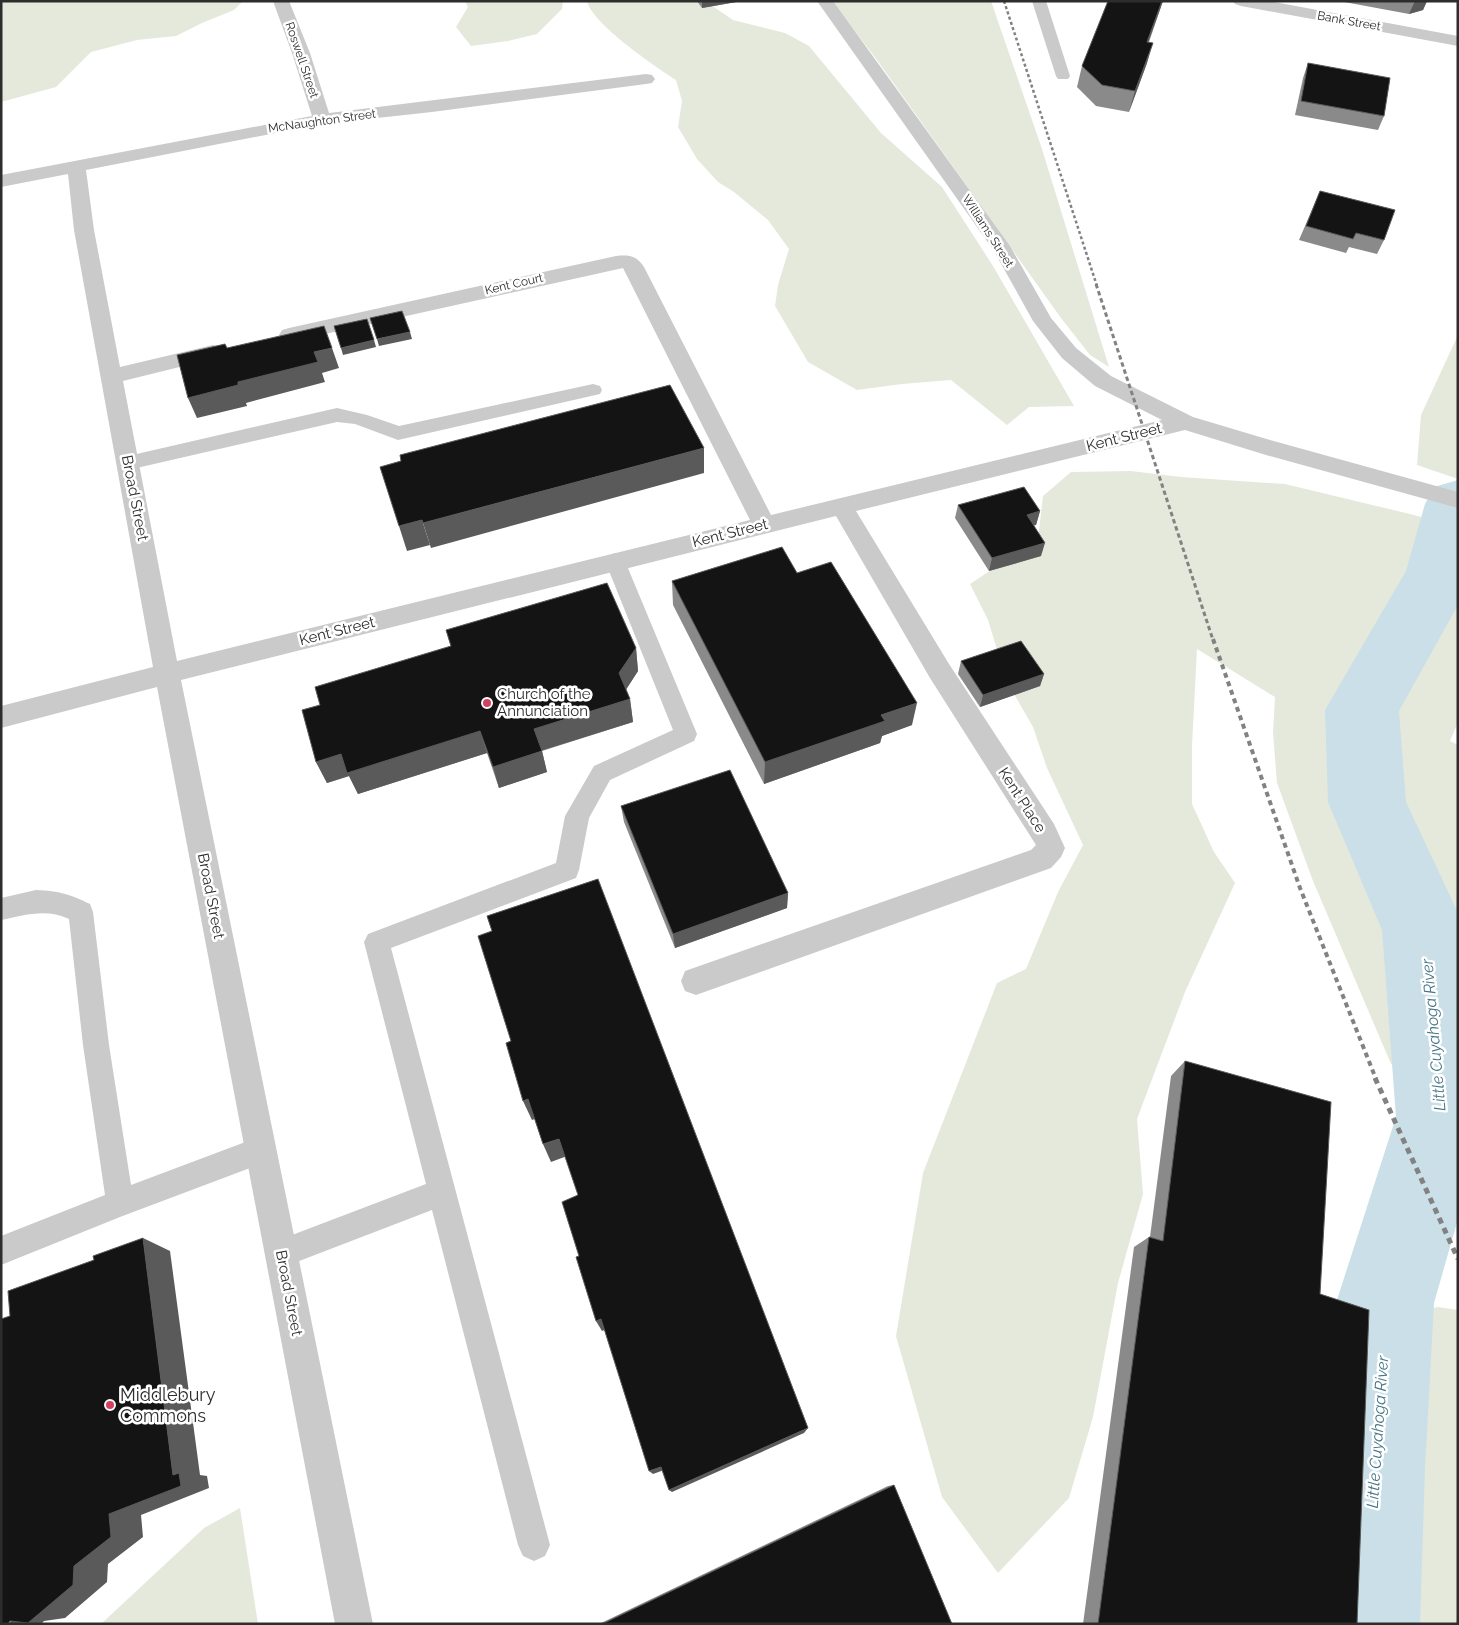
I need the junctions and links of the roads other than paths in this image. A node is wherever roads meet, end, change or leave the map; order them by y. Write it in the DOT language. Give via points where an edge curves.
graph roads {
  1 [pos="281,1"];
  2 [pos="825,1"];
  3 [pos="1039,1"];
  4 [pos="1241,1"];
  5 [pos="1458,41"];
  6 [pos="1063,76"];
  7 [pos="646,79"];
  8 [pos="322,119"];
  9 [pos="76,167"];
  10 [pos="1,181"];
  11 [pos="272,339"];
  12 [pos="235,347"];
  13 [pos="112,376"];
  14 [pos="593,390"];
  15 [pos="1184,422"];
  16 [pos="128,464"];
  17 [pos="1458,500"];
  18 [pos="841,505"];
  19 [pos="764,524"];
  20 [pos="615,561"];
  21 [pos="167,673"];
  22 [pos="1,716"];
  23 [pos="1,909"];
  24 [pos="696,981"];
  25 [pos="261,1150"];
  26 [pos="442,1192"];
  27 [pos="120,1204"];
  28 [pos="1,1251"];
  29 [pos="281,1253"];
  30 [pos="534,1545"];
  31 [pos="354,1624"];
  1 -- 8 [label="street, Roswell Street"];
  2 -- 15 [label="street, Williams Street" via="1003,250 1044,322 1068,353 1116,388"];
  3 -- 6 [label="lane"];
  4 -- 5 [label="street, Bank Street"];
  7 -- 8 [label="street, McNaughton Street"];
  8 -- 9 [label="street, McNaughton Street"];
  9 -- 10 [label="street, McNaughton Street"];
  9 -- 13 [label="street, Broad Street" via="84,230"];
  11 -- 19 [label="street, Kent Court" via="628,261 634,267"];
  12 -- 13 [label="street"];
  13 -- 16 [label="street, Broad Street"];
  14 -- 16 [label="lane" via="398,433 356,416 337,415"];
  15 -- 17 [label="street, Kent Street"];
  15 -- 18 [label="street, Kent Street"];
  16 -- 21 [label="street, Broad Street"];
  18 -- 19 [label="street, Kent Street"];
  18 -- 24 [label="street, Kent Place" via="919,638 1044,833 1050,848 1040,859"];
  19 -- 20 [label="street, Kent Street"];
  20 -- 21 [label="street, Kent Street"];
  20 -- 26 [label="lane" via="686,734 602,772 577,816 568,870 377,942"];
  21 -- 22 [label="street, Kent Street"];
  21 -- 25 [label="street, Broad Street"];
  23 -- 27 [label="lane" via="36,901 59,902 81,912 96,1045"];
  25 -- 27 [label="lane"];
  25 -- 29 [label="street, Broad Street"];
  26 -- 29 [label="lane"];
  26 -- 30 [label="lane"];
  27 -- 28 [label="lane"];
  29 -- 31 [label="street, Broad Street"];
}
